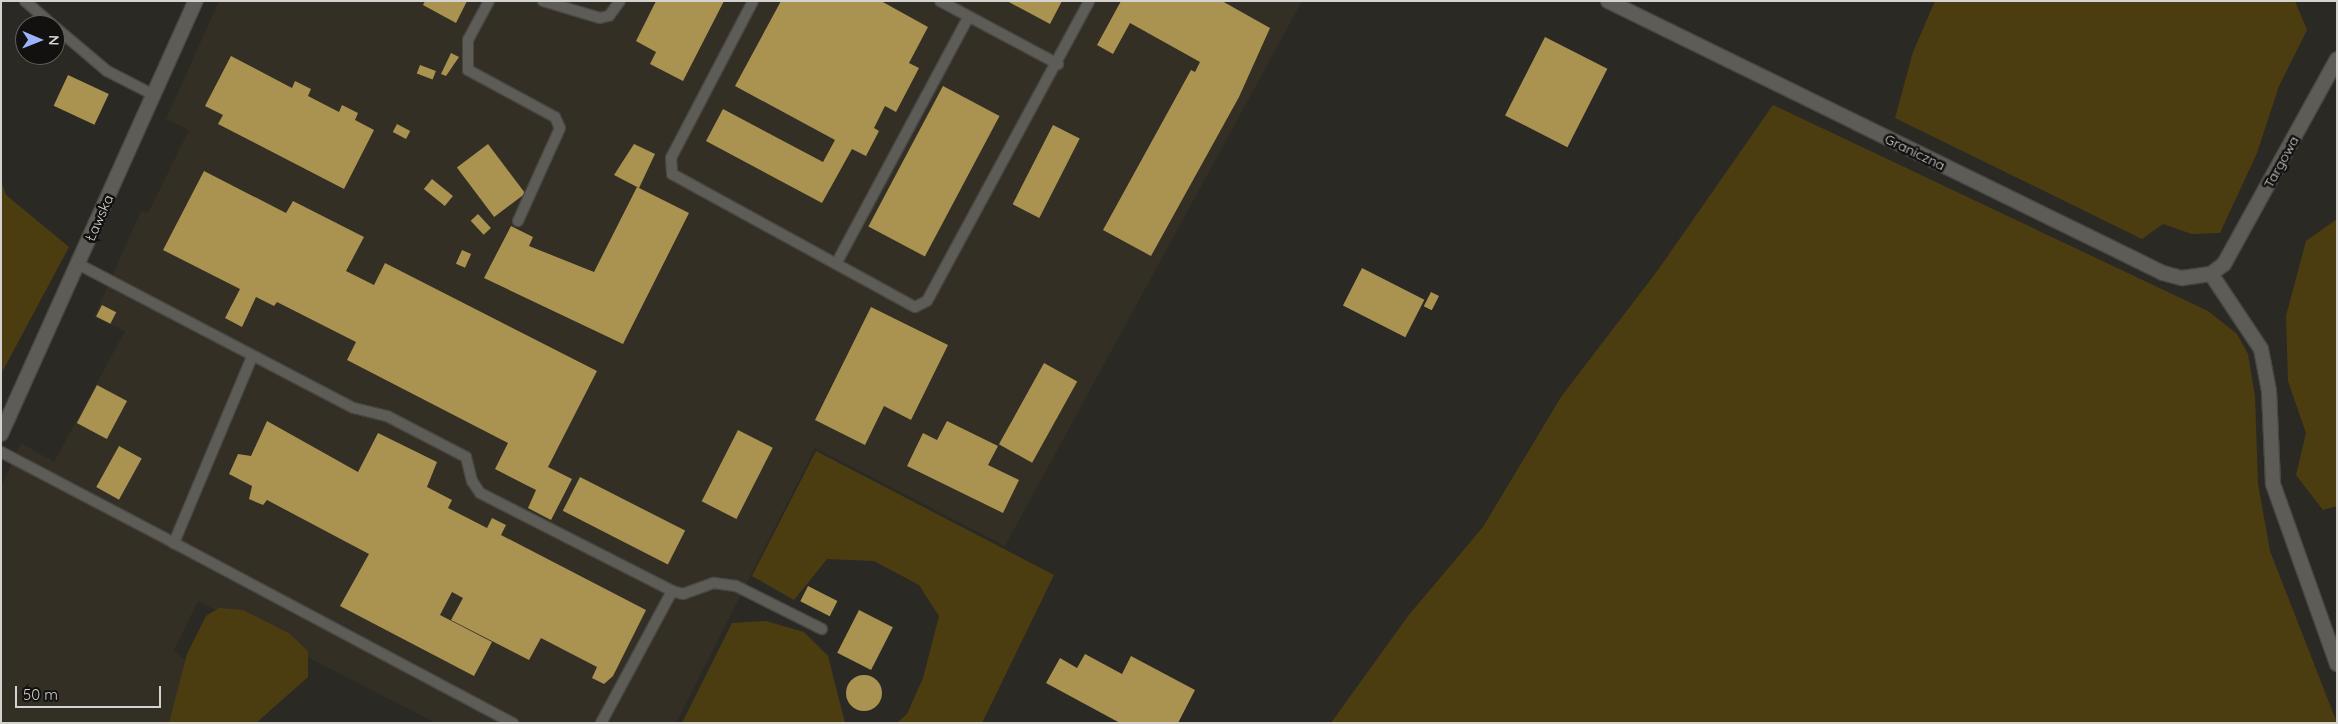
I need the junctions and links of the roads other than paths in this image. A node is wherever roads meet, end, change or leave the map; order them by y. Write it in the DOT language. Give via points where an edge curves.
graph roads {
  1 [pos="25,1"];
  2 [pos="196,1"];
  3 [pos="489,1"];
  4 [pos="543,1"];
  5 [pos="620,1"];
  6 [pos="753,1"];
  7 [pos="940,1"];
  8 [pos="1090,1"];
  9 [pos="1608,1"];
  10 [pos="41,15"];
  11 [pos="969,16"];
  12 [pos="65,35"];
  13 [pos="2337,59"];
  14 [pos="1058,64"];
  15 [pos="154,95"];
  16 [pos="518,221"];
  17 [pos="78,264"];
  18 [pos="836,264"];
  19 [pos="2224,264"];
  20 [pos="2211,274"];
  21 [pos="252,357"];
  22 [pos="1,434"];
  23 [pos="1,452"];
  24 [pos="174,542"];
  25 [pos="672,591"];
  26 [pos="822,629"];
  27 [pos="2337,664"];
  28 [pos="513,723"];
  29 [pos="601,723"];
  1 -- 10 [label="lane"];
  2 -- 15 [label="street, Ławska"];
  3 -- 16 [label="lane" via="468,40 468,70 555,117 560,128"];
  4 -- 5 [label="lane" via="600,18 609,16"];
  6 -- 18 [label="lane" via="669,166 677,179"];
  7 -- 11 [label="lane"];
  8 -- 14 [label="lane"];
  9 -- 20 [label="street, Graniczna" via="2162,274 2182,278"];
  11 -- 14 [label="lane"];
  11 -- 18 [label="lane"];
  12 -- 15 [label="lane" via="107,71"];
  13 -- 19 [label="street, Targowa"];
  14 -- 18 [label="lane" via="922,306 915,307"];
  15 -- 17 [label="street, Ławska"];
  17 -- 21 [label="lane"];
  17 -- 22 [label="street, Ławska"];
  19 -- 20 [label="street, Graniczna"];
  20 -- 27 [label="street" via="2261,349 2269,391 2273,484"];
  21 -- 24 [label="lane"];
  21 -- 25 [label="lane" via="466,457 472,481 480,493"];
  23 -- 24 [label="lane"];
  24 -- 28 [label="lane"];
  25 -- 26 [label="lane" via="684,594 714,583 736,586"];
  25 -- 29 [label="lane"];
}
